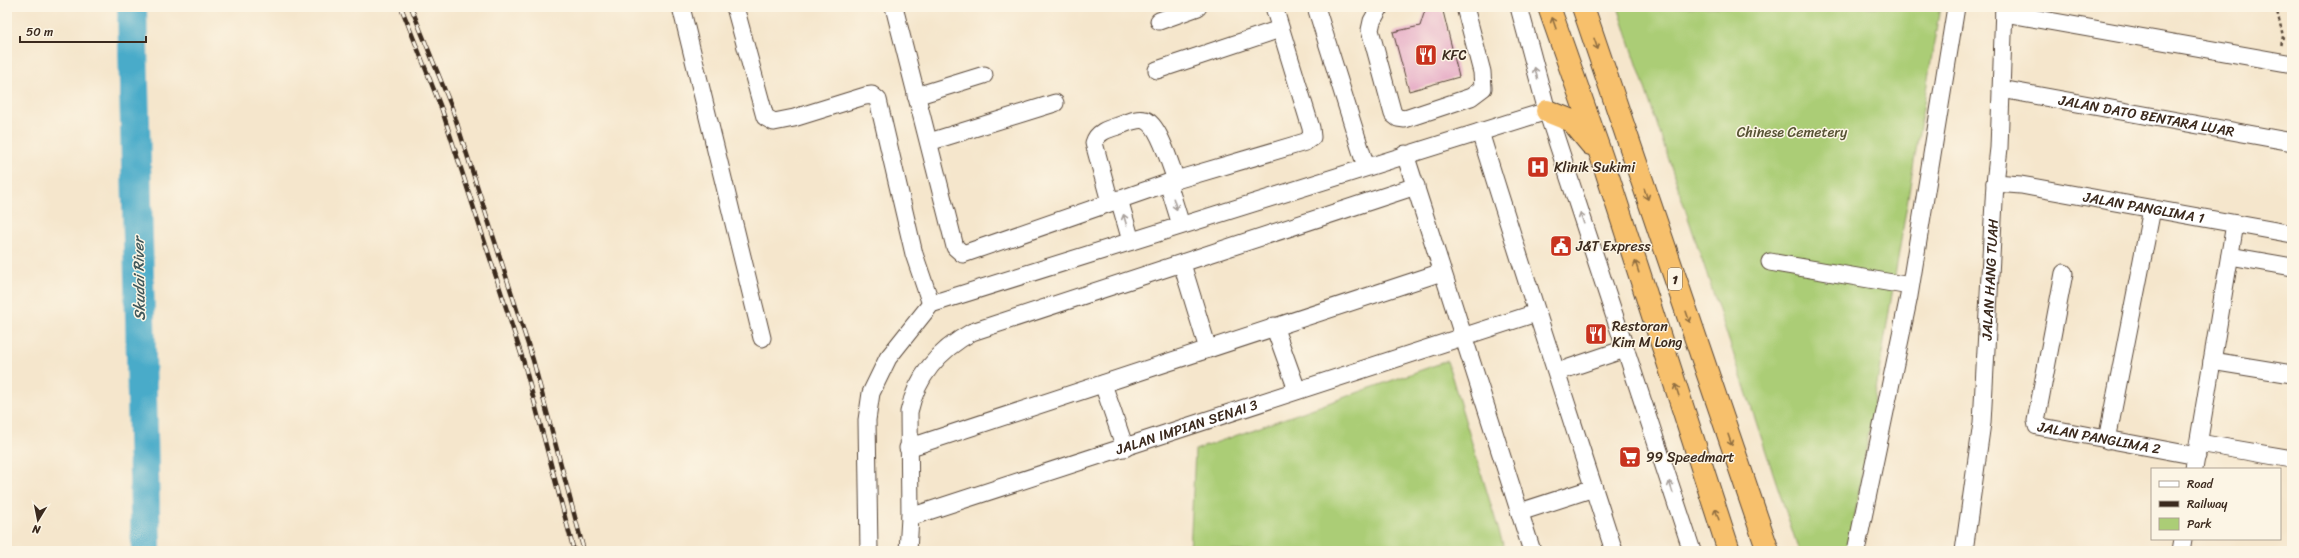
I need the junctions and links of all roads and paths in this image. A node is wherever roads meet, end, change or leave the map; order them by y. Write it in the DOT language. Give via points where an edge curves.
graph roads {
  1 [pos="681,7"];
  2 [pos="735,7"];
  3 [pos="894,7"];
  4 [pos="1198,7"];
  5 [pos="1274,7"];
  6 [pos="1316,7"];
  7 [pos="1380,7"];
  8 [pos="1466,7"];
  9 [pos="1519,7"];
  10 [pos="1549,7"];
  11 [pos="1583,7"];
  12 [pos="1956,7"];
  13 [pos="2276,7"];
  14 [pos="2004,10"];
  15 [pos="1159,21"];
  16 [pos="1280,29"];
  17 [pos="2272,60"];
  18 [pos="2292,64"];
  19 [pos="1157,70"];
  20 [pos="984,75"];
  21 [pos="2001,89"];
  22 [pos="916,96"];
  23 [pos="1055,103"];
  24 [pos="1546,110"];
  25 [pos="1480,132"];
  26 [pos="929,142"];
  27 [pos="2292,142"];
  28 [pos="1405,154"];
  29 [pos="1602,158"];
  30 [pos="1366,166"];
  31 [pos="1172,182"];
  32 [pos="1994,183"];
  33 [pos="1416,186"];
  34 [pos="1115,201"];
  35 [pos="2152,209"];
  36 [pos="2235,224"];
  37 [pos="1181,225"];
  38 [pos="2292,234"];
  39 [pos="1131,241"];
  40 [pos="2230,256"];
  41 [pos="1770,262"];
  42 [pos="1182,264"];
  43 [pos="2292,267"];
  44 [pos="1442,272"];
  45 [pos="2064,273"];
  46 [pos="1910,286"];
  47 [pos="931,304"];
  48 [pos="1536,313"];
  49 [pos="1274,326"];
  50 [pos="1464,337"];
  51 [pos="762,338"];
  52 [pos="1208,349"];
  53 [pos="1625,349"];
  54 [pos="2212,361"];
  55 [pos="1557,372"];
  56 [pos="2292,374"];
  57 [pos="1103,384"];
  58 [pos="1297,390"];
  59 [pos="2107,440"];
  60 [pos="908,448"];
  61 [pos="1125,448"];
  62 [pos="2197,456"];
  63 [pos="2292,459"];
  64 [pos="1594,488"];
  65 [pos="1520,512"];
  66 [pos="910,517"];
  67 [pos="2183,540"];
  68 [pos="869,551"];
  69 [pos="908,551"];
  70 [pos="1532,551"];
  71 [pos="1614,551"];
  72 [pos="1692,551"];
  73 [pos="1729,551"];
  74 [pos="1768,551"];
  75 [pos="1856,551"];
  76 [pos="1964,551"];
  77 [pos="2181,551"];
  1 -- 51 [label="street"];
  2 -- 47 [label="street" via="765,117 774,122 864,96 872,95 878,100 914,254"];
  3 -- 22 [label="street"];
  4 -- 15 [label="street"];
  5 -- 16 [label="street"];
  6 -- 30 [label="street"];
  7 -- 8 [label="street" via="1370,30 1393,114 1405,119 1471,97 1483,88 1482,72"];
  24 -- 9 [label="street, one-way"];
  29 -- 10 [label="highway, one-way"];
  11 -- 74 [label="highway, 1, one-way"];
  12 -- 46 [label="street"];
  13 -- 17 [label="path" via="2283,36 2281,47"];
  14 -- 17 [label="street"];
  14 -- 21 [label="street, JALAN HANG TUAH"];
  16 -- 19 [label="street"];
  16 -- 31 [label="street" via="1312,137 1305,142"];
  17 -- 18 [label="street"];
  20 -- 22 [label="street"];
  21 -- 27 [label="street, JALAN DATO BENTARA LUAR"];
  21 -- 32 [label="street, JALAN HANG TUAH" via="1999,148"];
  22 -- 26 [label="street"];
  23 -- 26 [label="street"];
  24 -- 25 [label="street"];
  24 -- 29 [label="highway" via="1572,121"];
  53 -- 24 [label="street, one-way"];
  25 -- 28 [label="street"];
  25 -- 48 [label="street"];
  26 -- 34 [label="street" via="956,247 963,254"];
  28 -- 30 [label="street"];
  28 -- 33 [label="street"];
  73 -- 29 [label="highway, one-way"];
  30 -- 37 [label="street"];
  31 -- 34 [label="street"];
  31 -- 34 [label="street" via="1158,132 1149,122 1139,120 1108,129 1098,134 1094,143"];
  31 -- 37 [label="street, one-way"];
  32 -- 35 [label="street, JALAN PANGLIMA 1" via="2021,185"];
  32 -- 76 [label="street, JALAN HANG TUAH" via="1982,423"];
  33 -- 42 [label="street"];
  33 -- 44 [label="street"];
  39 -- 34 [label="street, one-way"];
  35 -- 36 [label="street, JALAN PANGLIMA 1"];
  35 -- 59 [label="street"];
  36 -- 38 [label="street, JALAN PANGLIMA 1"];
  36 -- 40 [label="street"];
  37 -- 39 [label="street"];
  39 -- 47 [label="street"];
  40 -- 43 [label="street"];
  40 -- 54 [label="street"];
  41 -- 46 [label="street"];
  42 -- 52 [label="street"];
  42 -- 60 [label="street" via="972,332 951,344 931,363 912,396"];
  44 -- 49 [label="street"];
  44 -- 50 [label="street"];
  45 -- 59 [label="street, JALAN PANGLIMA 2" via="2036,424 2040,428"];
  46 -- 75 [label="street"];
  47 -- 68 [label="street" via="888,358 871,393 867,420"];
  48 -- 50 [label="street, JALAN IMPIAN SENAI 3"];
  48 -- 55 [label="street"];
  49 -- 52 [label="street"];
  49 -- 58 [label="street"];
  50 -- 58 [label="street, JALAN IMPIAN SENAI 3"];
  50 -- 65 [label="street"];
  52 -- 57 [label="street"];
  53 -- 55 [label="street"];
  72 -- 53 [label="street, one-way"];
  54 -- 56 [label="street"];
  54 -- 62 [label="street"];
  55 -- 64 [label="street"];
  57 -- 60 [label="street"];
  57 -- 61 [label="street"];
  58 -- 61 [label="street, JALAN IMPIAN SENAI 3"];
  59 -- 62 [label="street, JALAN PANGLIMA 2"];
  60 -- 66 [label="street"];
  61 -- 66 [label="street, JALAN IMPIAN SENAI 3"];
  62 -- 63 [label="street, JALAN PANGLIMA 2"];
  64 -- 65 [label="street"];
  64 -- 71 [label="street"];
  65 -- 70 [label="street"];
  66 -- 69 [label="street"];
  67 -- 77 [label="street"];
}
